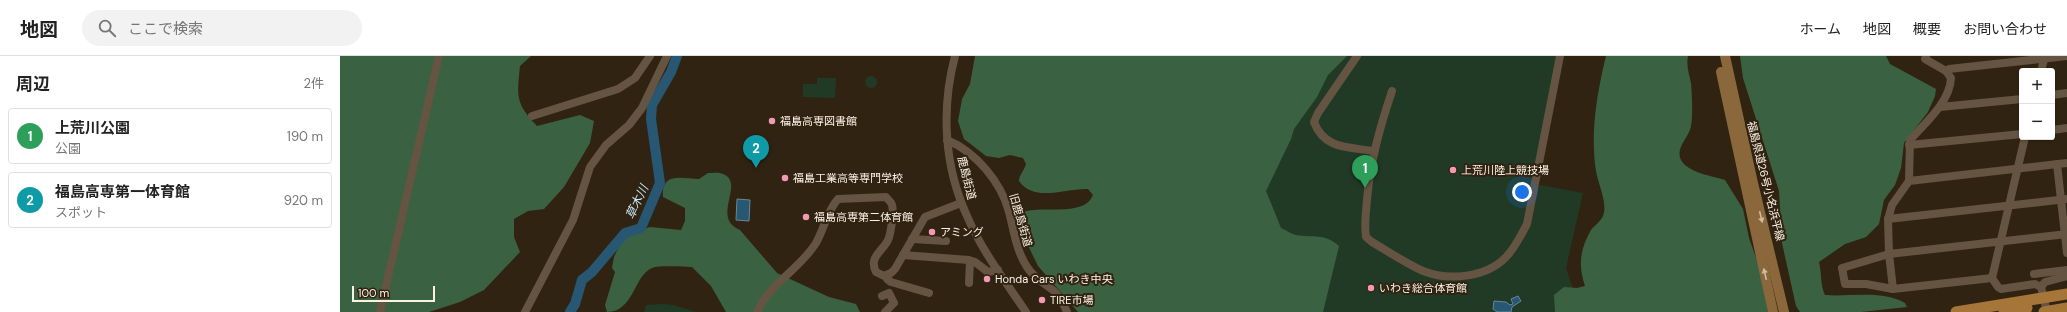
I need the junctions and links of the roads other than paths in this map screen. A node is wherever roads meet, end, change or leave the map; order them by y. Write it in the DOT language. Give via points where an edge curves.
graph roads {
  1 [pos="439,56"];
  2 [pos="650,56"];
  3 [pos="668,56"];
  4 [pos="955,56"];
  5 [pos="1357,56"];
  6 [pos="1560,56"];
  7 [pos="1719,56"];
  8 [pos="1725,56"];
  9 [pos="1926,56"];
  10 [pos="2067,56"];
  11 [pos="2044,58"];
  12 [pos="2042,68"];
  13 [pos="1946,72"];
  14 [pos="1392,91"];
  15 [pos="2067,93"];
  16 [pos="2055,95"];
  17 [pos="2019,99"];
  18 [pos="1940,107"];
  19 [pos="532,116"];
  20 [pos="2067,128"];
  21 [pos="2055,130"];
  22 [pos="2019,134"];
  23 [pos="947,140"];
  24 [pos="2024,140"];
  25 [pos="1909,145"];
  26 [pos="1374,151"];
  27 [pos="2067,163"];
  28 [pos="2057,164"];
  29 [pos="2017,169"];
  30 [pos="1909,180"];
  31 [pos="2064,199"];
  32 [pos="961,203"];
  33 [pos="2008,206"];
  34 [pos="1888,218"];
  35 [pos="2066,234"];
  36 [pos="912,238"];
  37 [pos="946,241"];
  38 [pos="2000,242"];
  39 [pos="2067,253"];
  40 [pos="1889,254"];
  41 [pos="903,255"];
  42 [pos="970,260"];
  43 [pos="998,270"];
  44 [pos="2067,270"];
  45 [pos="2034,274"];
  46 [pos="887,275"];
  47 [pos="2067,276"];
  48 [pos="1992,278"];
  49 [pos="969,283"];
  50 [pos="1893,289"];
  51 [pos="2042,290"];
  52 [pos="929,293"];
  53 [pos="2067,294"];
  54 [pos="882,296"];
  55 [pos="2067,300"];
  56 [pos="2067,308"];
  57 [pos="380,312"];
  58 [pos="525,312"];
  59 [pos="757,312"];
  60 [pos="885,312"];
  61 [pos="1026,312"];
  62 [pos="1067,312"];
  63 [pos="1773,312"];
  64 [pos="1784,312"];
  65 [pos="1956,312"];
  66 [pos="2004,312"];
  67 [pos="2044,312"];
  68 [pos="2047,312"];
  1 -- 57 [label="street"];
  2 -- 19 [label="street" via="635,78 618,89"];
  3 -- 58 [label="street" via="642,108 629,125 606,145 590,167 573,220"];
  4 -- 23 [label="street, 鹿島街道" via="946,96"];
  5 -- 26 [label="street" via="1315,116 1314,122 1319,134 1331,144"];
  6 -- 26 [label="street" via="1527,224 1508,255 1488,269 1463,276 1436,274 1412,264 1366,237 1365,220"];
  63 -- 7 [label="main road, one-way" via="1724,90"];
  8 -- 64 [label="main road, 福島県道26号小名浜平線, one-way"];
  9 -- 13 [label="street" via="1925,59"];
  10 -- 11 [label="street"];
  11 -- 12 [label="street"];
  11 -- 13 [label="street" via="1949,68"];
  13 -- 18 [label="street" via="1951,78 1951,83"];
  14 -- 26 [label="street"];
  15 -- 16 [label="street"];
  17 -- 18 [label="street"];
  18 -- 25 [label="street" via="1910,140"];
  20 -- 21 [label="street"];
  22 -- 25 [label="street"];
  23 -- 32 [label="street, 鹿島街道"];
  23 -- 62 [label="street, 旧鹿島街道" via="959,144 993,178 1006,202 1018,251 1027,268 1033,276 1054,291"];
  24 -- 29 [label="street"];
  25 -- 30 [label="street"];
  27 -- 28 [label="street"];
  28 -- 29 [label="street"];
  28 -- 31 [label="street"];
  29 -- 30 [label="street"];
  29 -- 33 [label="street"];
  30 -- 34 [label="street" via="1892,205"];
  31 -- 33 [label="street"];
  31 -- 35 [label="street"];
  32 -- 36 [label="street" via="925,217"];
  32 -- 43 [label="street, 鹿島街道" via="975,233"];
  33 -- 34 [label="street"];
  33 -- 38 [label="street"];
  34 -- 40 [label="street"];
  35 -- 38 [label="street"];
  35 -- 39 [label="street"];
  36 -- 37 [label="street"];
  36 -- 41 [label="street"];
  38 -- 40 [label="street"];
  38 -- 48 [label="street"];
  40 -- 50 [label="street"];
  40 -- 50 [label="street" via="1842,268 1845,284 1866,284"];
  41 -- 42 [label="street"];
  41 -- 46 [label="street" via="895,269"];
  42 -- 43 [label="street" via="988,272"];
  42 -- 49 [label="street"];
  43 -- 61 [label="street, 鹿島街道"];
  44 -- 45 [label="street"];
  46 -- 52 [label="street" via="891,282"];
  46 -- 59 [label="street" via="876,272 873,264 889,238 893,206 890,201 886,197 838,199 815,244 763,300"];
  47 -- 51 [label="street" via="2046,282"];
  48 -- 50 [label="street"];
  48 -- 51 [label="street" via="2002,289 2035,284"];
  51 -- 68 [label="street"];
  53 -- 65 [label="highway"];
  54 -- 60 [label="street" via="889,293 894,303"];
  55 -- 66 [label="highway"];
  56 -- 67 [label="highway"];
}
